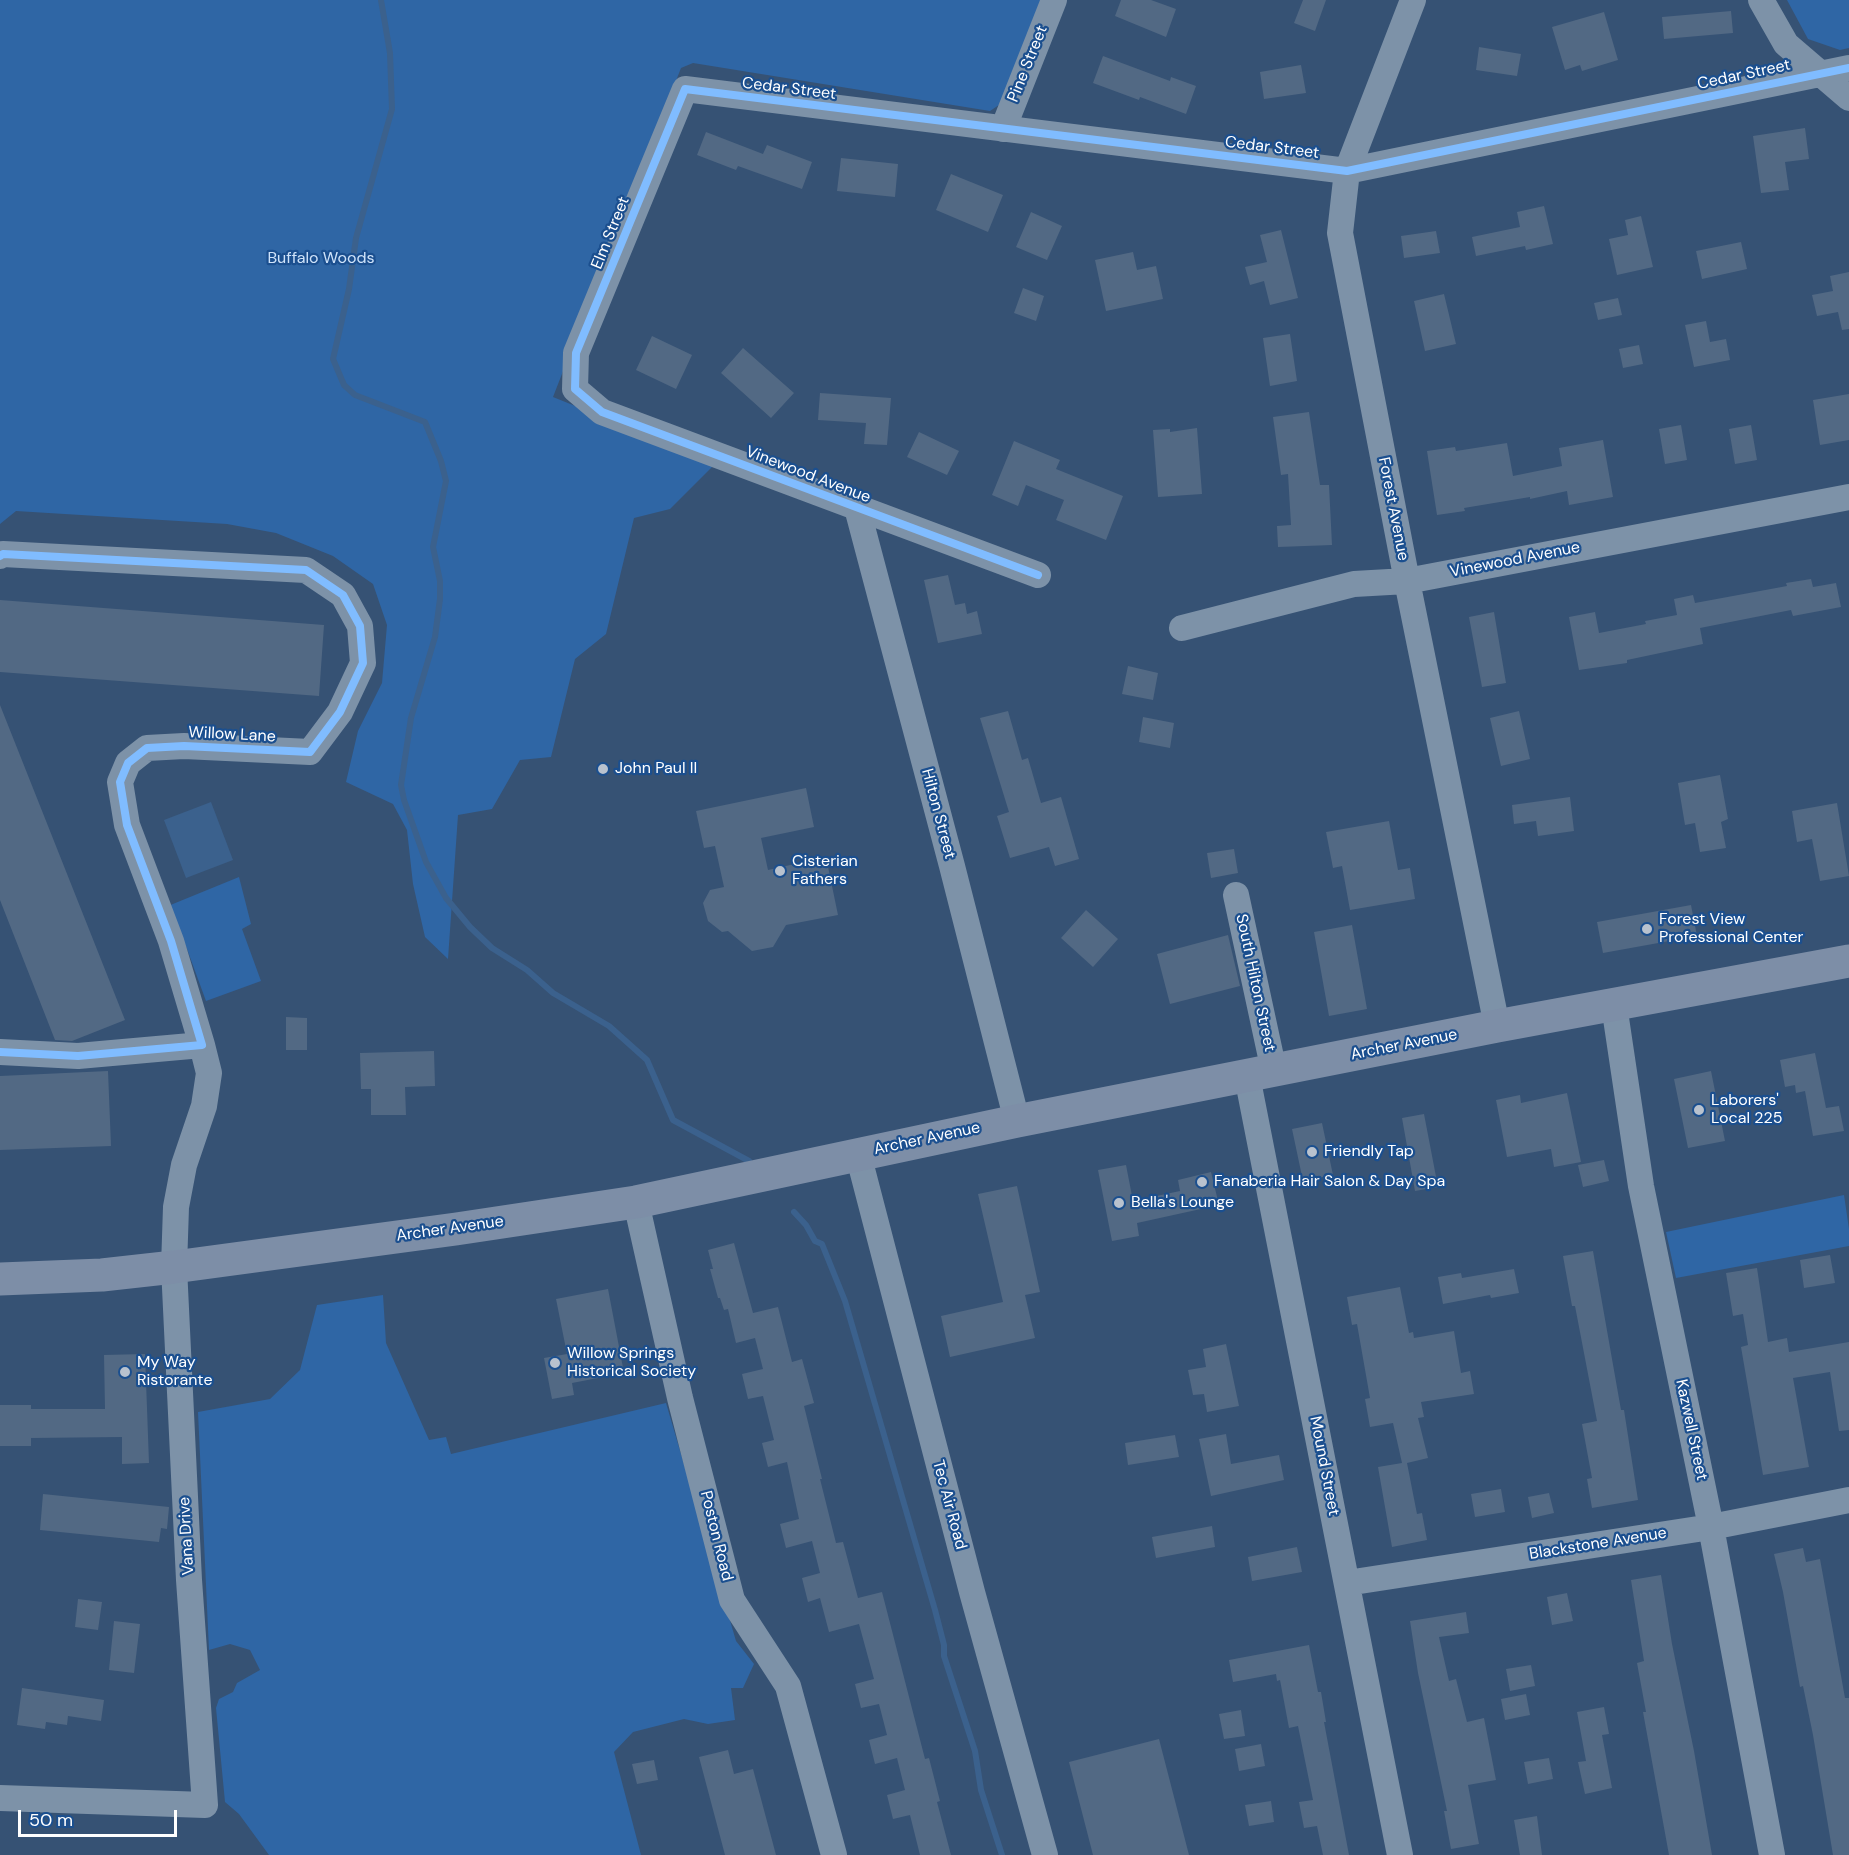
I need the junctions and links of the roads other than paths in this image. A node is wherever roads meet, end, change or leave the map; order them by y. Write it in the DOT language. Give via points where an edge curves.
graph roads {
  1 [pos="1054,0"];
  2 [pos="1413,0"];
  3 [pos="1761,0"];
  4 [pos="1849,68"];
  5 [pos="1818,74"];
  6 [pos="685,89"];
  7 [pos="1849,98"];
  8 [pos="1003,129"];
  9 [pos="1347,171"];
  10 [pos="575,389"];
  11 [pos="1849,497"];
  12 [pos="857,508"];
  13 [pos="0,556"];
  14 [pos="1038,575"];
  15 [pos="1407,581"];
  16 [pos="1182,627"];
  17 [pos="1236,895"];
  18 [pos="1849,961"];
  19 [pos="1614,1005"];
  20 [pos="1497,1026"];
  21 [pos="202,1045"];
  22 [pos="0,1052"];
  23 [pos="1261,1074"];
  24 [pos="1017,1121"];
  25 [pos="858,1154"];
  26 [pos="636,1202"];
  27 [pos="174,1268"];
  28 [pos="0,1279"];
  29 [pos="1849,1500"];
  30 [pos="1711,1527"];
  31 [pos="1347,1583"];
  32 [pos="0,1798"];
  33 [pos="834,1855"];
  34 [pos="1045,1855"];
  35 [pos="1400,1855"];
  36 [pos="1772,1855"];
  1 -- 8 [label="street, Pine Street"];
  2 -- 9 [label="street, Forest Avenue"];
  3 -- 5 [label="street" via="1786,45"];
  4 -- 5 [label="street, Cedar Street"];
  5 -- 7 [label="street"];
  5 -- 9 [label="street, Cedar Street"];
  6 -- 8 [label="street, Cedar Street"];
  6 -- 10 [label="street, Elm Street" via="576,353"];
  8 -- 9 [label="street, Cedar Street"];
  9 -- 15 [label="street, Forest Avenue" via="1340,233"];
  10 -- 12 [label="street, Vinewood Avenue" via="602,412"];
  11 -- 15 [label="street, Vinewood Avenue"];
  12 -- 14 [label="street, Vinewood Avenue"];
  12 -- 24 [label="street, Hilton Street"];
  13 -- 21 [label="street, Willow Lane" via="306,570 343,595 360,626 363,663 340,712 310,752 147,748 128,764 120,782 127,825 171,941"];
  15 -- 16 [label="street, Vinewood Avenue" via="1354,584"];
  15 -- 20 [label="street, Forest Avenue"];
  17 -- 23 [label="street, South Hilton Street"];
  18 -- 19 [label="main road, Archer Avenue"];
  19 -- 20 [label="main road, Archer Avenue"];
  19 -- 30 [label="street, Kazwell Street" via="1641,1186"];
  20 -- 23 [label="main road, Archer Avenue"];
  21 -- 22 [label="street" via="78,1056"];
  21 -- 27 [label="street, Willow Lane" via="209,1072 204,1106 184,1165 176,1207"];
  23 -- 24 [label="main road, Archer Avenue"];
  23 -- 31 [label="street, Mound Street"];
  24 -- 25 [label="main road, Archer Avenue"];
  25 -- 26 [label="main road, Archer Avenue"];
  25 -- 34 [label="street, Tec Air Road"];
  26 -- 27 [label="main road, Archer Avenue"];
  26 -- 33 [label="street, Poston Road" via="680,1398 732,1600 788,1686"];
  27 -- 28 [label="main road, Archer Avenue"];
  27 -- 32 [label="street, Vana Drive" via="189,1580 205,1805"];
  29 -- 30 [label="street, Blackstone Avenue"];
  30 -- 31 [label="street, Blackstone Avenue"];
  30 -- 36 [label="street, Kazwell Street"];
  31 -- 35 [label="street, Mound Street"];
}
